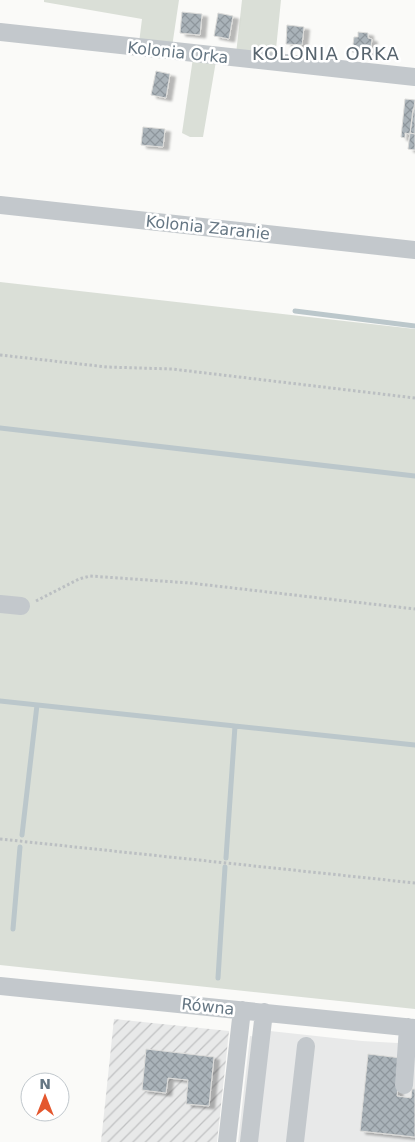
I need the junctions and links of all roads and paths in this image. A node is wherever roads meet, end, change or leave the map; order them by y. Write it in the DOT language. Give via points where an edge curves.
graph roads {
  1 [pos="0,32"];
  2 [pos="415,77"];
  3 [pos="0,205"];
  4 [pos="415,250"];
  5 [pos="0,355"];
  6 [pos="415,398"];
  7 [pos="0,604"];
  8 [pos="21,606"];
  9 [pos="415,609"];
  10 [pos="0,839"];
  11 [pos="415,883"];
  12 [pos="0,986"];
  13 [pos="242,1010"];
  14 [pos="264,1012"];
  15 [pos="412,1027"];
  16 [pos="306,1046"];
  17 [pos="404,1085"];
  18 [pos="227,1142"];
  19 [pos="249,1142"];
  20 [pos="295,1142"];
  1 -- 2 [label="street, Kolonia Orka"];
  3 -- 4 [label="street, Kolonia Zaranie"];
  5 -- 6 [label="path" via="107,367 172,369"];
  7 -- 8 [label="street"];
  8 -- 9 [label="path" via="90,576"];
  10 -- 11 [label="path"];
  12 -- 13 [label="street, Równa"];
  13 -- 14 [label="street, Równa"];
  13 -- 18 [label="street"];
  14 -- 15 [label="street, Równa"];
  14 -- 19 [label="street"];
  15 -- 17 [label="street"];
  16 -- 20 [label="street"];
}
